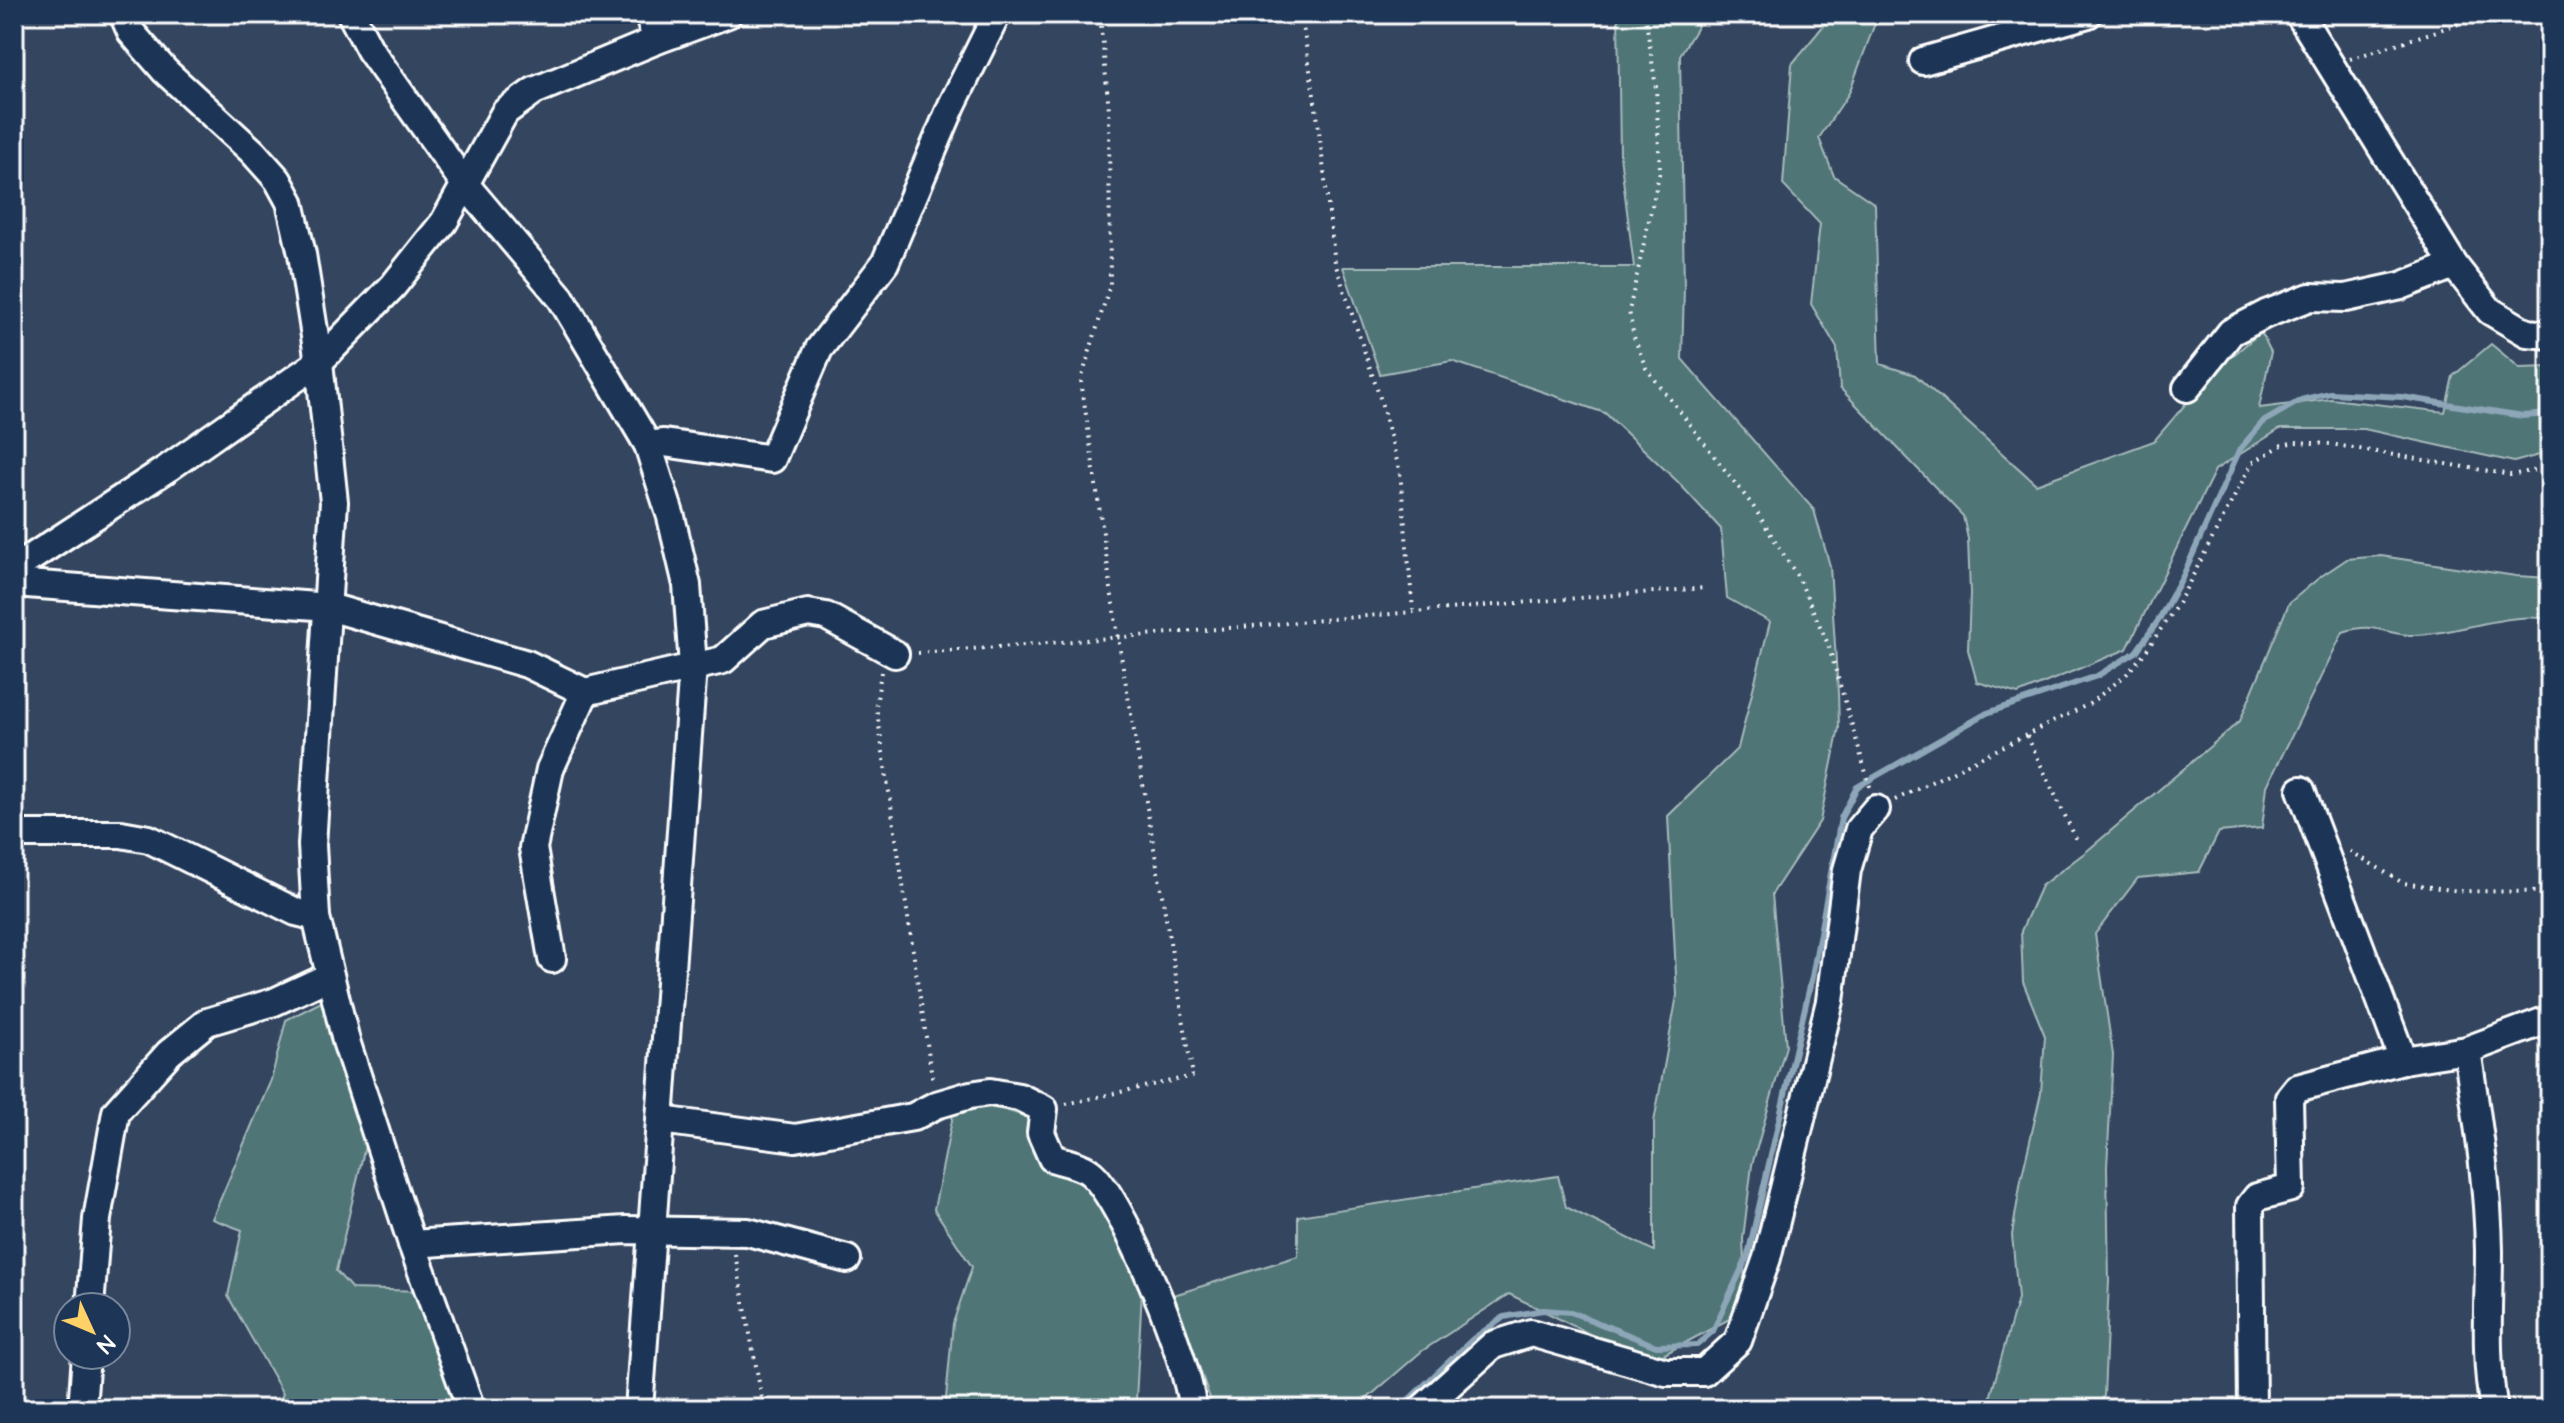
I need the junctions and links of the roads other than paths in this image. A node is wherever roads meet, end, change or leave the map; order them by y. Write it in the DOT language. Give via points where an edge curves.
graph roads {
  1 [pos="123,14"];
  2 [pos="351,14"];
  3 [pos="648,14"];
  4 [pos="728,14"];
  5 [pos="997,14"];
  6 [pos="2088,14"];
  7 [pos="2299,14"];
  8 [pos="657,40"];
  9 [pos="1923,61"];
  10 [pos="464,183"];
  11 [pos="2454,265"];
  12 [pos="2550,335"];
  13 [pos="319,362"];
  14 [pos="2187,388"];
  15 [pos="648,445"];
  16 [pos="14,569"];
  17 [pos="14,583"];
  18 [pos="329,607"];
  19 [pos="889,651"];
  20 [pos="693,666"];
  21 [pos="585,692"];
  22 [pos="2301,790"];
  23 [pos="1876,809"];
  24 [pos="14,834"];
  25 [pos="316,917"];
  26 [pos="552,959"];
  27 [pos="330,976"];
  28 [pos="2550,1019"];
  29 [pos="2467,1050"];
  30 [pos="2403,1060"];
  31 [pos="661,1120"];
  32 [pos="652,1231"];
  33 [pos="412,1244"];
  34 [pos="847,1259"];
  35 [pos="91,1291"];
  36 [pos="85,1371"];
  37 [pos="82,1409"];
  38 [pos="471,1409"];
  39 [pos="639,1409"];
  40 [pos="1192,1409"];
  41 [pos="1422,1409"];
  42 [pos="2252,1409"];
  43 [pos="2494,1409"];
  1 -- 13 [label="street" via="131,32 165,71 278,180 290,202 302,254"];
  2 -- 10 [label="street" via="370,50"];
  3 -- 8 [label="street"];
  4 -- 8 [label="street"];
  5 -- 15 [label="street" via="885,263 819,349 772,459"];
  6 -- 9 [label="street"];
  7 -- 11 [label="street"];
  8 -- 10 [label="street" via="534,91 505,112"];
  10 -- 13 [label="street" via="444,222 393,286"];
  10 -- 15 [label="street" via="561,298"];
  11 -- 12 [label="street" via="2490,311 2527,333"];
  11 -- 14 [label="street" via="2401,286 2346,298 2310,297 2266,314 2231,332"];
  13 -- 16 [label="street"];
  13 -- 18 [label="street" via="334,502"];
  15 -- 20 [label="street" via="687,585"];
  17 -- 18 [label="street"];
  18 -- 21 [label="street" via="527,664"];
  18 -- 25 [label="street" via="312,845"];
  19 -- 20 [label="street" via="826,616 808,613 763,624 723,660"];
  20 -- 21 [label="street"];
  20 -- 31 [label="street"];
  21 -- 26 [label="street" via="550,769 533,848"];
  22 -- 30 [label="street"];
  23 -- 41 [label="street" via="1859,829 1847,870 1830,1001 1767,1258 1738,1341 1704,1372 1666,1372 1531,1333 1493,1345"];
  24 -- 25 [label="street" via="149,839"];
  25 -- 27 [label="street"];
  27 -- 33 [label="street"];
  27 -- 35 [label="street" via="274,1002 207,1022 169,1053 116,1112 97,1219"];
  28 -- 29 [label="street"];
  29 -- 30 [label="street"];
  29 -- 43 [label="street" via="2482,1147 2489,1250 2487,1362"];
  30 -- 42 [label="street" via="2297,1088 2289,1098 2291,1188 2257,1197 2250,1206"];
  31 -- 32 [label="street"];
  31 -- 40 [label="street" via="795,1138 913,1117 936,1105 990,1092 1044,1109 1041,1133 1052,1158 1091,1172 1128,1227 1184,1369"];
  32 -- 33 [label="street"];
  32 -- 34 [label="street" via="748,1232"];
  32 -- 39 [label="street"];
  33 -- 38 [label="street"];
  36 -- 37 [label="street"];
}
